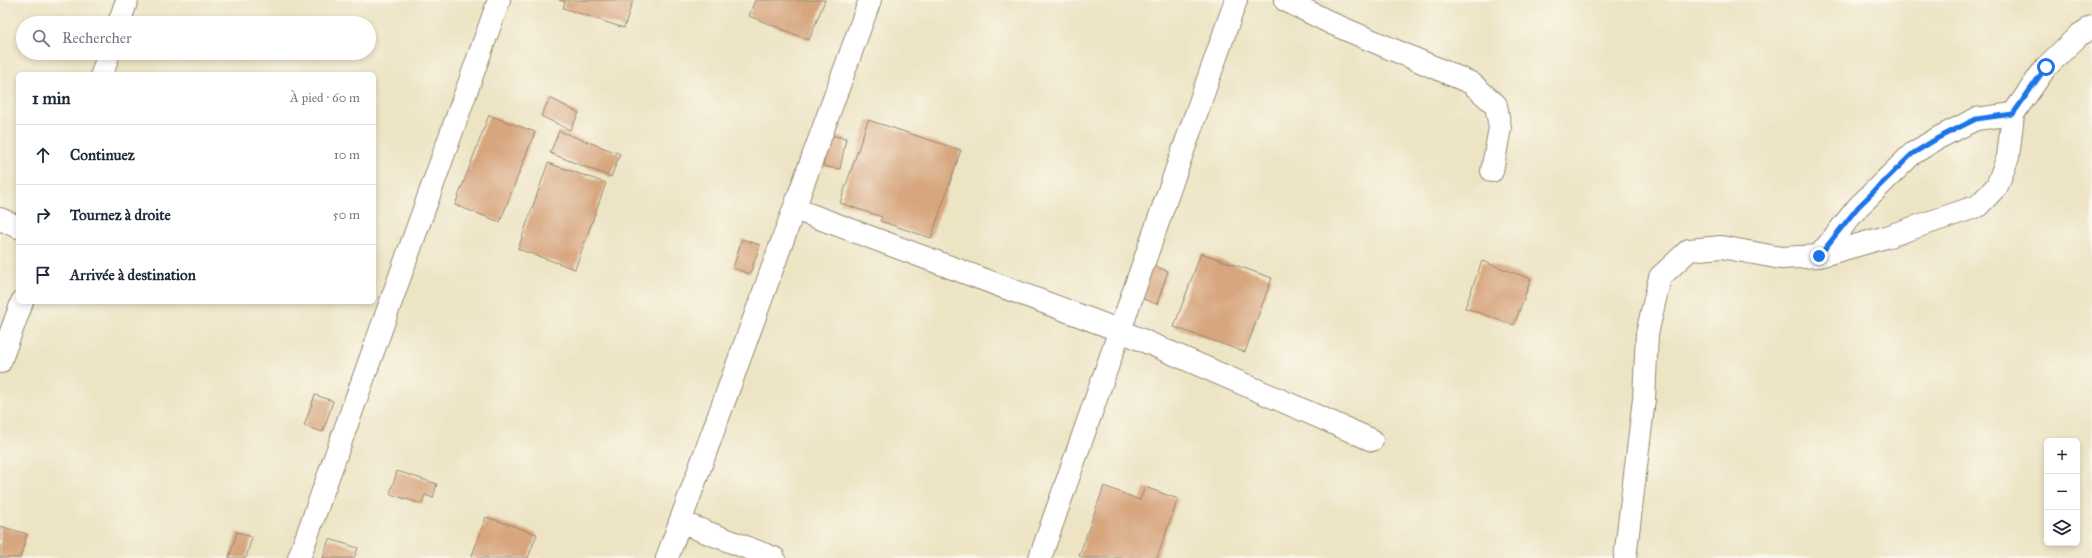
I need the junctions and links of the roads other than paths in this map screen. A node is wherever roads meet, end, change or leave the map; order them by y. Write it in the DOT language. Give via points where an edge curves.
graph roads {
  1 [pos="127,0"];
  2 [pos="499,0"];
  3 [pos="870,0"];
  4 [pos="1236,0"];
  5 [pos="1285,0"];
  6 [pos="121,16"];
  7 [pos="2092,27"];
  8 [pos="107,60"];
  9 [pos="103,72"];
  10 [pos="2013,114"];
  11 [pos="1492,171"];
  12 [pos="795,209"];
  13 [pos="0,219"];
  14 [pos="16,226"];
  15 [pos="1819,256"];
  16 [pos="21,304"];
  17 [pos="1121,331"];
  18 [pos="0,362"];
  19 [pos="1372,440"];
  20 [pos="680,522"];
  21 [pos="299,558"];
  22 [pos="667,558"];
  23 [pos="774,558"];
  24 [pos="1040,558"];
  25 [pos="1625,558"];
  1 -- 6 [label="street"];
  2 -- 21 [label="street"];
  3 -- 12 [label="street"];
  4 -- 17 [label="street"];
  5 -- 11 [label="street" via="1333,24 1471,84 1496,105 1500,128"];
  7 -- 10 [label="street" via="2079,35 2046,67"];
  8 -- 9 [label="street"];
  10 -- 15 [label="street" via="1976,119 1912,154 1858,207"];
  10 -- 15 [label="street" via="2008,157 1997,186 1978,206"];
  12 -- 17 [label="street"];
  12 -- 20 [label="street"];
  13 -- 14 [label="street"];
  15 -- 25 [label="street" via="1781,258 1721,247 1689,250 1660,277 1647,334 1644,399"];
  16 -- 18 [label="street"];
  17 -- 19 [label="street"];
  17 -- 24 [label="street"];
  20 -- 22 [label="street"];
  20 -- 23 [label="street"];
}
